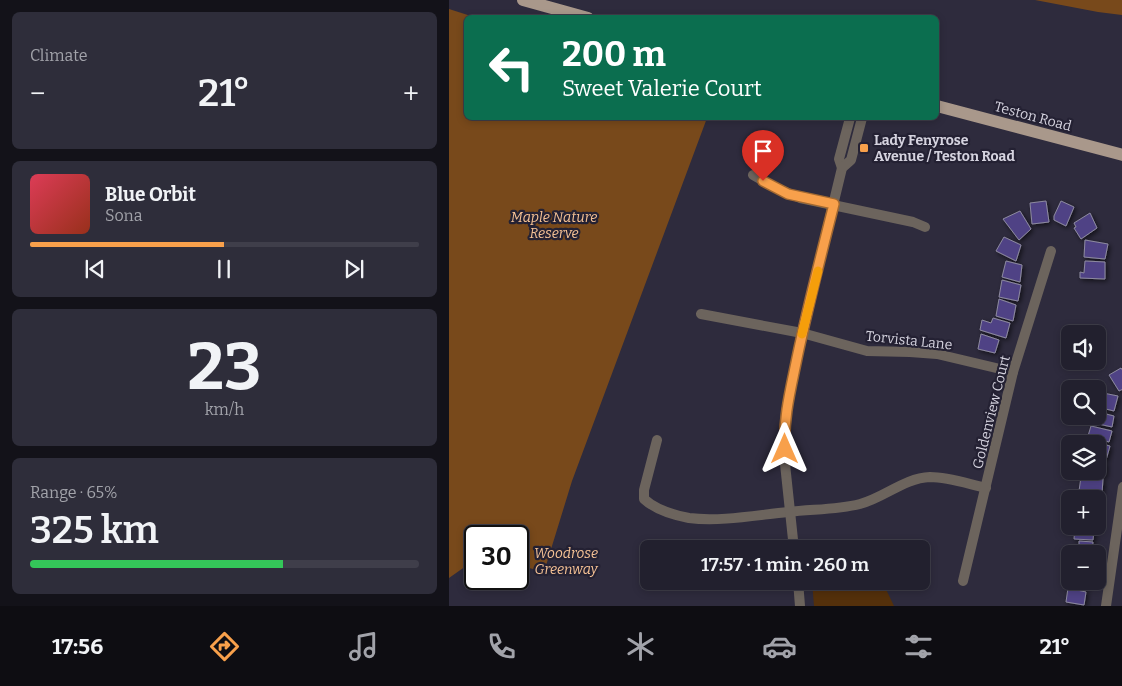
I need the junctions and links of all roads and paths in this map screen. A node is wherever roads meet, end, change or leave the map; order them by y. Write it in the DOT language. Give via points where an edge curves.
graph roads {
  1 [pos="523,0"];
  2 [pos="576,15"];
  3 [pos="939,107"];
  4 [pos="849,120"];
  5 [pos="861,120"];
  6 [pos="1122,155"];
  7 [pos="843,168"];
  8 [pos="753,175"];
  9 [pos="834,204"];
  10 [pos="925,227"];
  11 [pos="1051,251"];
  12 [pos="701,314"];
  13 [pos="802,333"];
  14 [pos="1013,372"];
  15 [pos="657,440"];
  16 [pos="1122,487"];
  17 [pos="986,488"];
  18 [pos="790,512"];
  19 [pos="793,540"];
  20 [pos="963,581"];
  21 [pos="798,590"];
  22 [pos="800,606"];
  23 [pos="1106,606"];
  1 -- 2 [label="main road"];
  3 -- 6 [label="main road, Teston Road"];
  4 -- 7 [label="street" via="839,159"];
  5 -- 7 [label="street" via="851,160"];
  7 -- 9 [label="street"];
  8 -- 9 [label="street" via="788,194"];
  9 -- 10 [label="street"];
  9 -- 13 [label="street"];
  11 -- 14 [label="street, Goldenview Court"];
  12 -- 13 [label="street, Torvista Lane"];
  13 -- 14 [label="street, Torvista Lane" via="867,351 937,354"];
  13 -- 18 [label="street" via="786,412 785,464"];
  14 -- 17 [label="street, Goldenview Court"];
  15 -- 18 [label="street" via="644,490 644,499 652,506 690,518"];
  16 -- 23 [label="street"];
  17 -- 18 [label="street" via="930,477 900,486 861,504"];
  17 -- 20 [label="street, Goldenview Court"];
  18 -- 19 [label="street"];
  21 -- 22 [label="street"];
}
